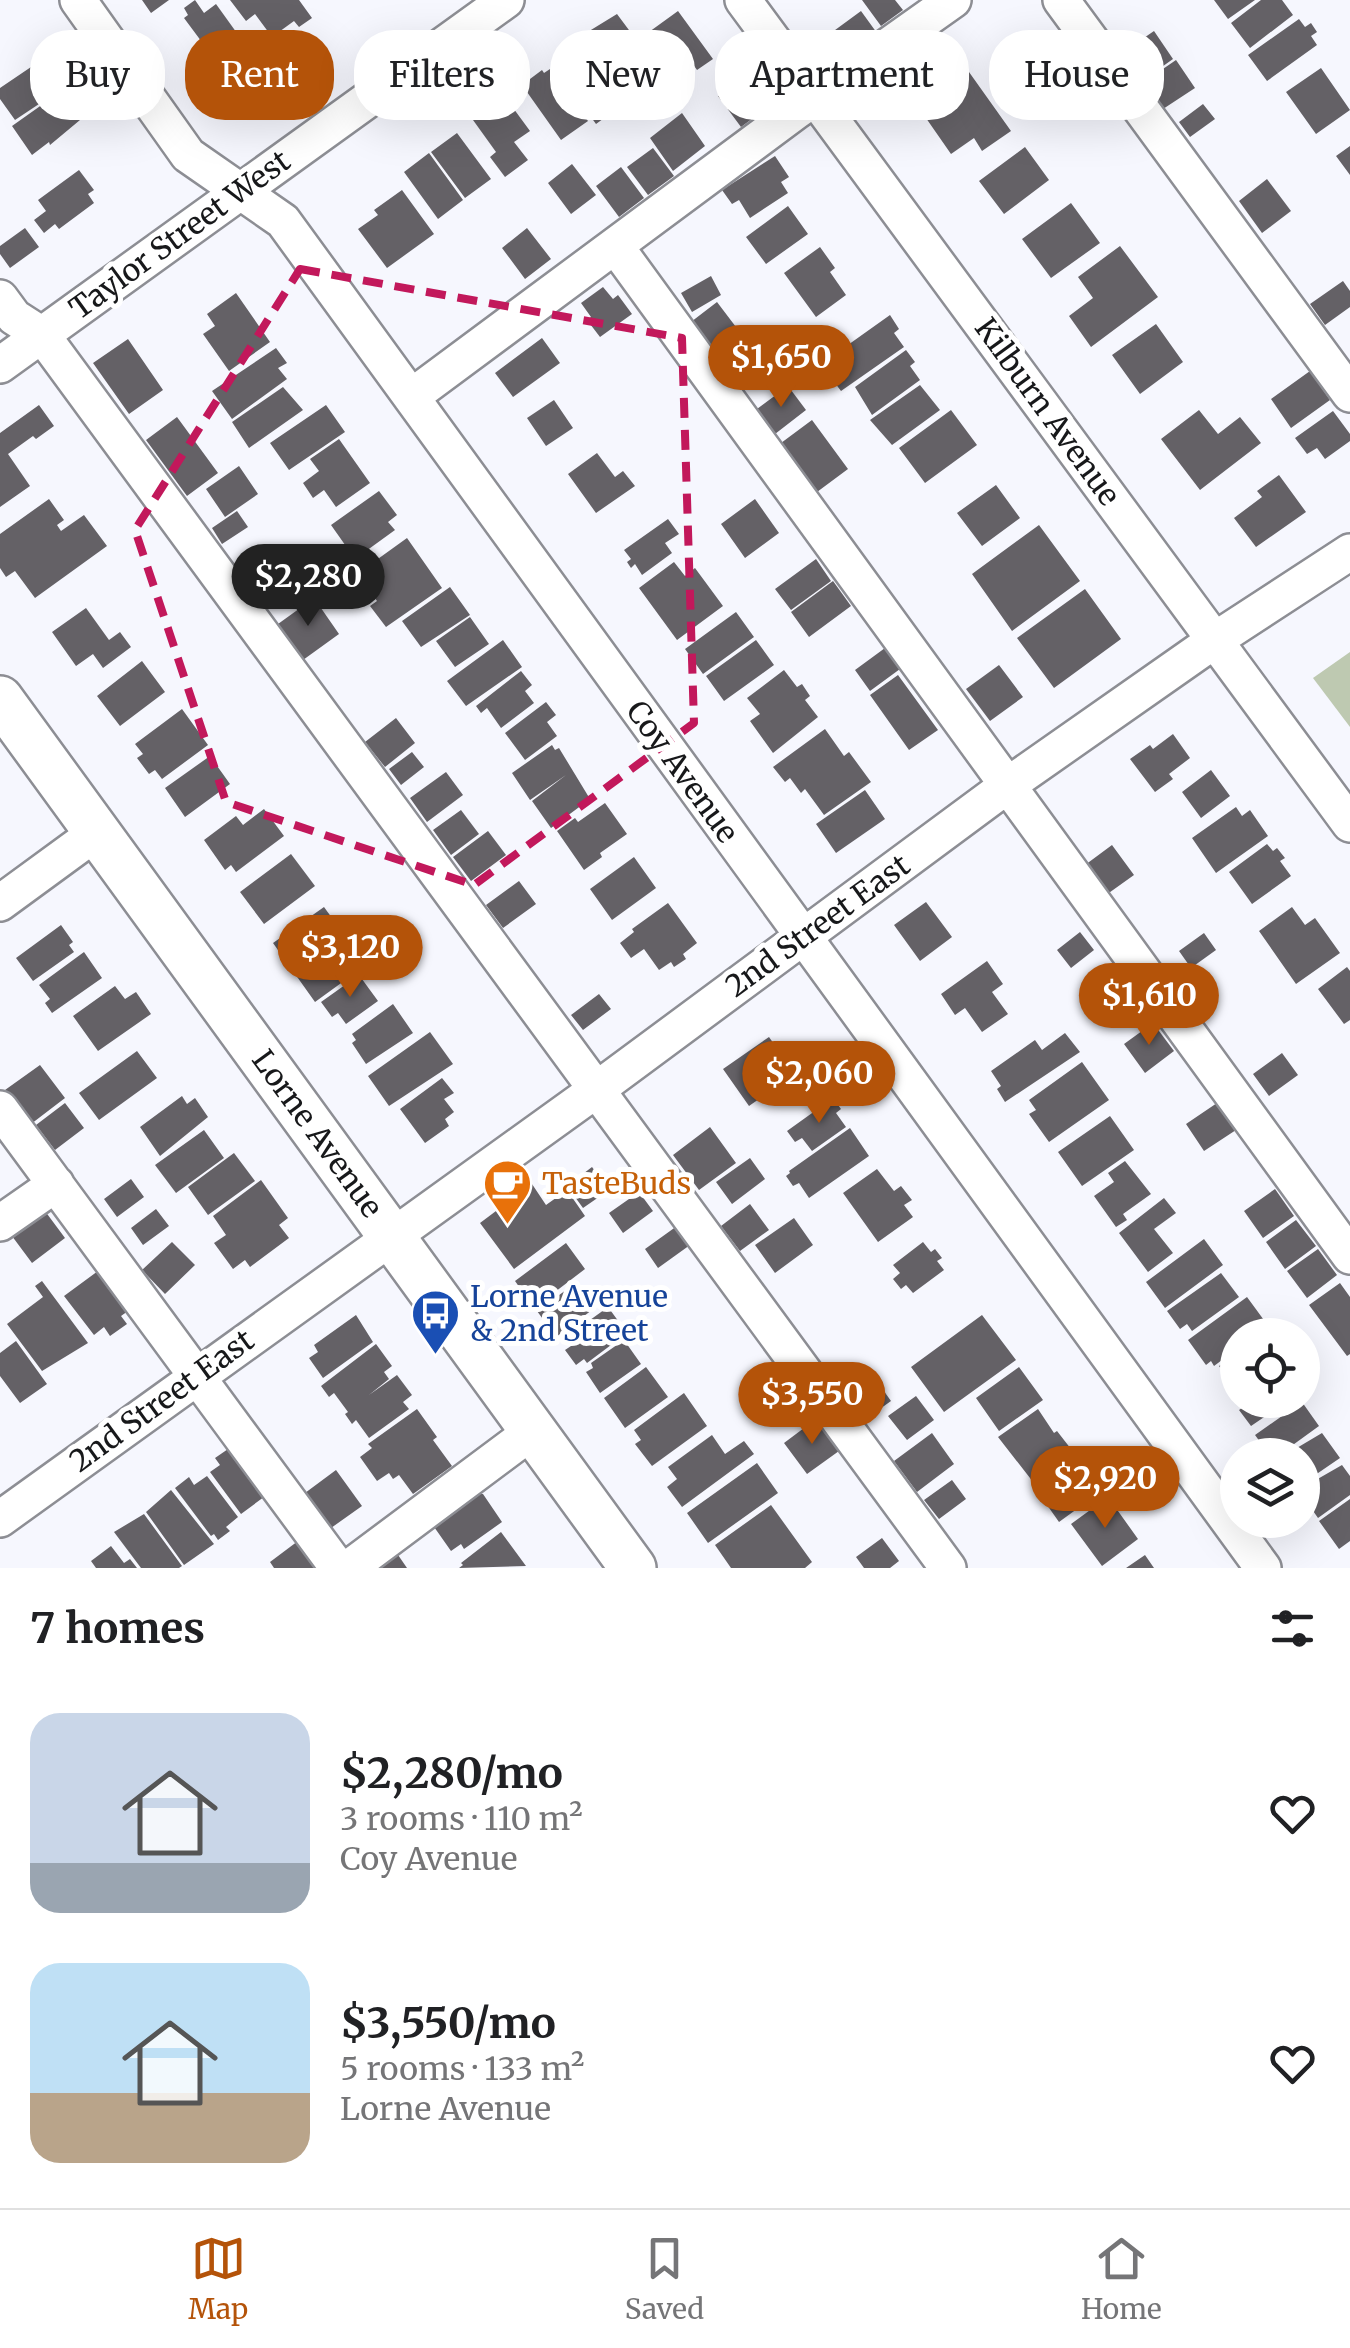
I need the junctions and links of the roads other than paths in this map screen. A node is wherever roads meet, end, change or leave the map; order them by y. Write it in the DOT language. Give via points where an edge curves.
graph roads {
  1 [pos="78,0"];
  2 [pos="506,0"];
  3 [pos="743,0"];
  4 [pos="953,0"];
  5 [pos="1060,0"];
  6 [pos="766,30"];
  7 [pos="911,30"];
  8 [pos="785,120"];
  9 [pos="833,120"];
  10 [pos="241,190"];
  11 [pos="616,247"];
  12 [pos="0,298"];
  13 [pos="42,335"];
  14 [pos="0,365"];
  15 [pos="1350,394"];
  16 [pos="411,397"];
  17 [pos="1350,552"];
  18 [pos="1215,640"];
  19 [pos="0,699"];
  20 [pos="1008,785"];
  21 [pos="1350,824"];
  22 [pos="97,832"];
  23 [pos="0,903"];
  24 [pos="802,938"];
  25 [pos="596,1090"];
  26 [pos="0,1109"];
  27 [pos="56,1184"];
  28 [pos="0,1223"];
  29 [pos="392,1236"];
  30 [pos="1350,1256"];
  31 [pos="198,1376"];
  32 [pos="534,1430"];
  33 [pos="0,1519"];
  34 [pos="338,1568"];
  35 [pos="349,1568"];
  36 [pos="633,1568"];
  37 [pos="948,1568"];
  38 [pos="1262,1568"];
  1 -- 10 [label="street, Coy Avenue" via="188,155"];
  2 -- 10 [label="street, Taylor Street West"];
  3 -- 6 [label="street, Kilburn Avenue"];
  4 -- 7 [label="street"];
  5 -- 15 [label="street"];
  8 -- 11 [label="street"];
  9 -- 18 [label="street, Kilburn Avenue"];
  10 -- 13 [label="street, Taylor Street West"];
  10 -- 16 [label="street, Coy Avenue" via="282,221"];
  11 -- 16 [label="street"];
  11 -- 20 [label="street"];
  12 -- 13 [label="street" via="14,317"];
  13 -- 14 [label="street, Taylor Street West"];
  13 -- 25 [label="street"];
  16 -- 24 [label="street, Coy Avenue"];
  17 -- 18 [label="street, 2nd Street East"];
  18 -- 20 [label="street, 2nd Street East"];
  18 -- 21 [label="street, Kilburn Avenue"];
  19 -- 22 [label="main road, Lorne Avenue"];
  20 -- 24 [label="street, 2nd Street East"];
  20 -- 30 [label="street"];
  22 -- 23 [label="street"];
  22 -- 29 [label="main road, Lorne Avenue"];
  24 -- 25 [label="street, 2nd Street East"];
  24 -- 38 [label="street, Coy Avenue"];
  25 -- 29 [label="street, 2nd Street East"];
  25 -- 37 [label="street"];
  26 -- 27 [label="street"];
  27 -- 28 [label="street"];
  27 -- 31 [label="street"];
  29 -- 31 [label="street, 2nd Street East"];
  29 -- 32 [label="main road, Lorne Avenue"];
  31 -- 33 [label="street, 2nd Street East"];
  31 -- 34 [label="street"];
  32 -- 35 [label="street"];
  32 -- 36 [label="main road, Lorne Avenue"];
}
